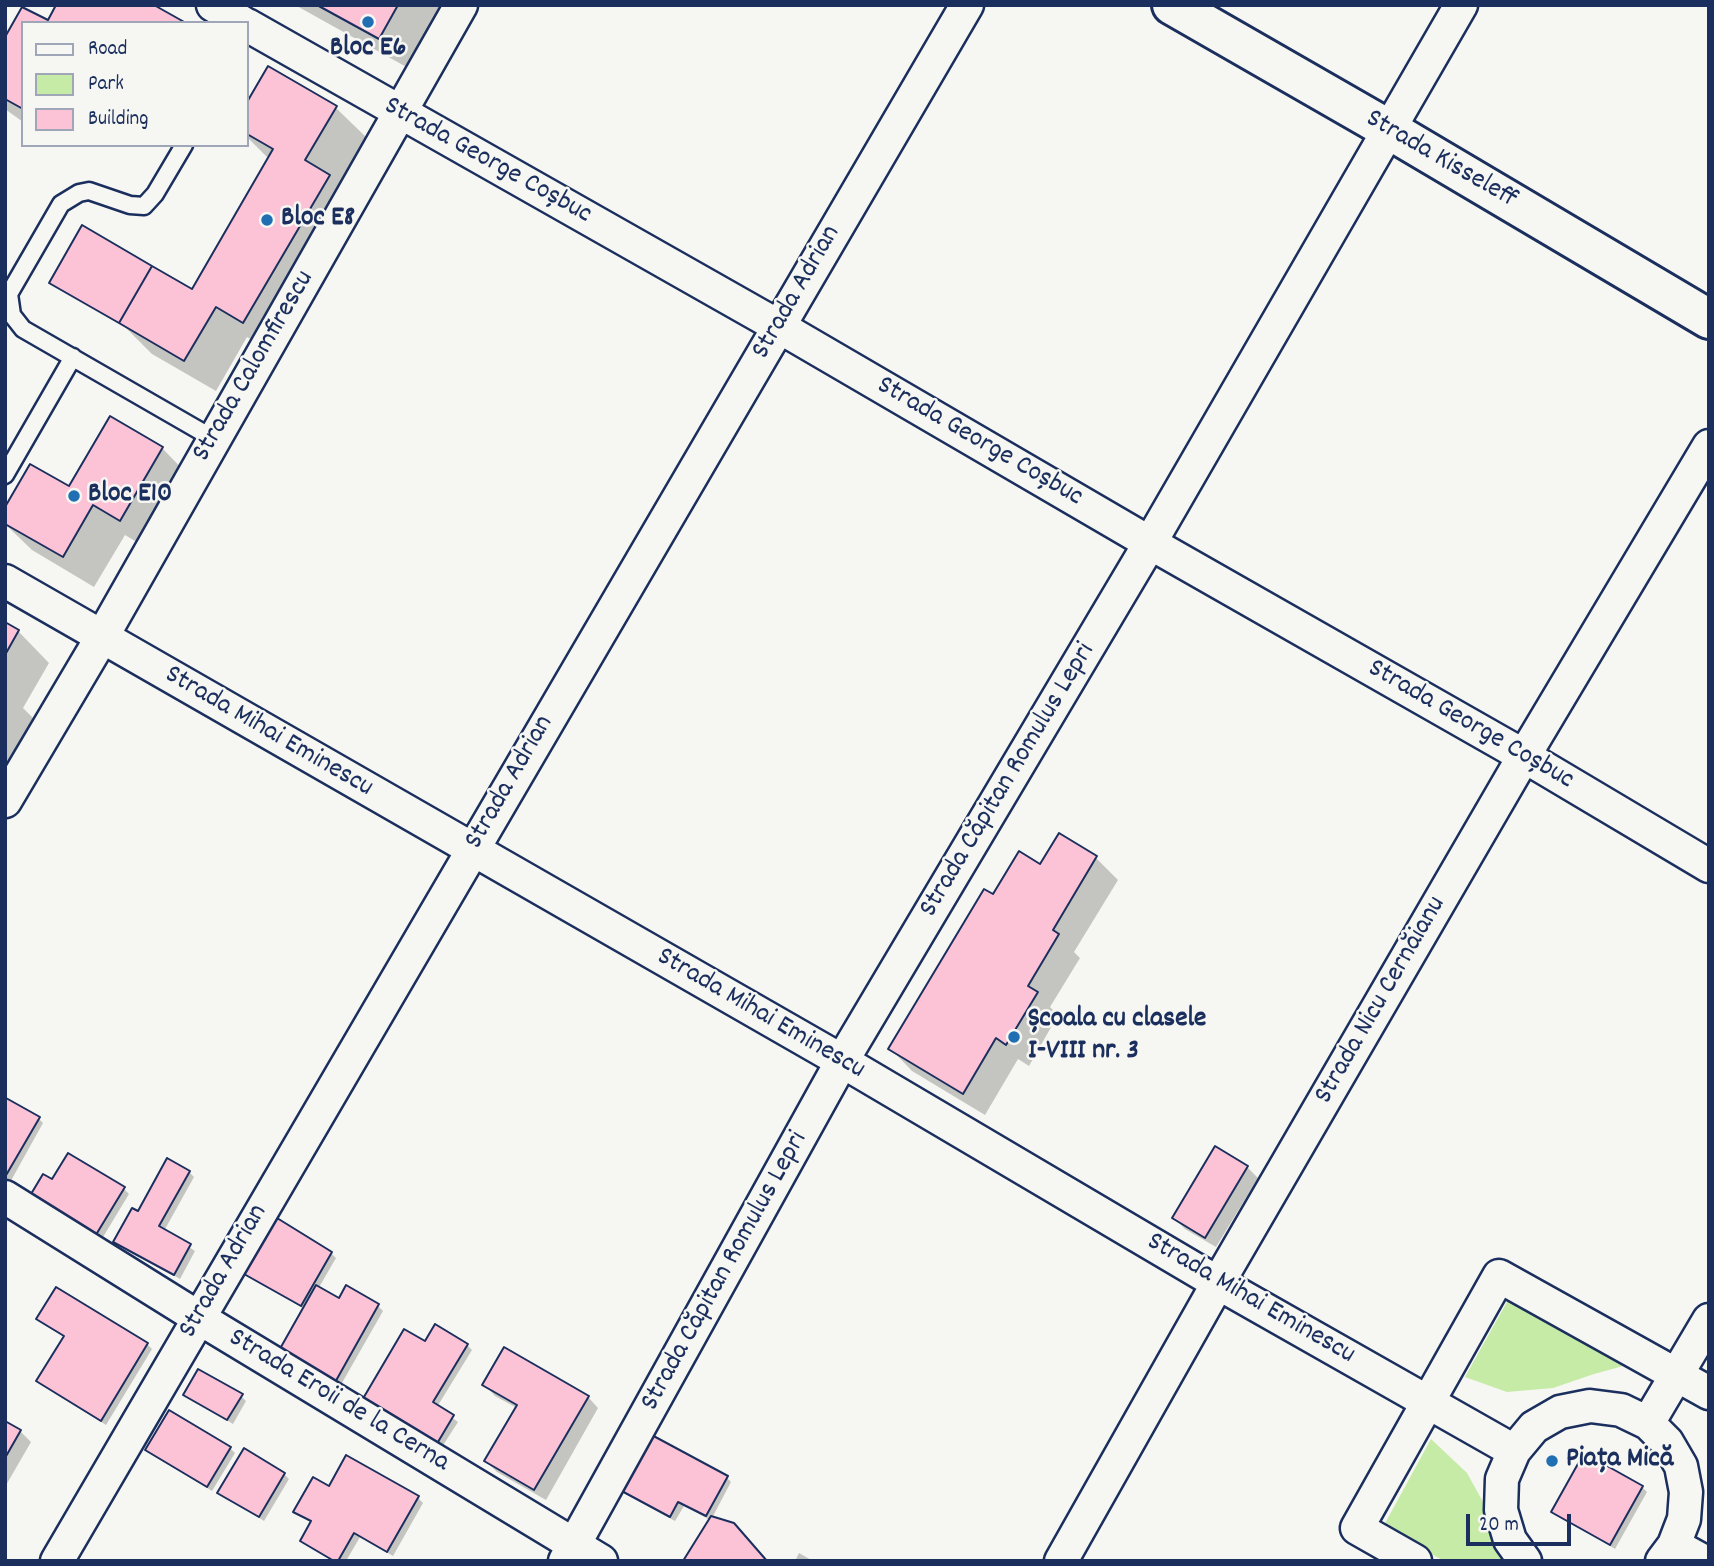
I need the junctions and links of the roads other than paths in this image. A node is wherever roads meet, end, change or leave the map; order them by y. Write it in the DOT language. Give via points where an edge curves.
graph roads {
  1 [pos="213,5"];
  2 [pos="461,5"];
  3 [pos="967,5"];
  4 [pos="1171,5"];
  5 [pos="1461,5"];
  6 [pos="236,21"];
  7 [pos="248,29"];
  8 [pos="399,112"];
  9 [pos="1388,129"];
  10 [pos="183,147"];
  11 [pos="1709,319"];
  12 [pos="778,326"];
  13 [pos="72,356"];
  14 [pos="214,439"];
  15 [pos="1709,446"];
  16 [pos="5,475"];
  17 [pos="1150,543"];
  18 [pos="5,581"];
  19 [pos="102,637"];
  20 [pos="1524,756"];
  21 [pos="5,801"];
  22 [pos="472,851"];
  23 [pos="1709,866"];
  24 [pos="842,1061"];
  25 [pos="5,1197"];
  26 [pos="1218,1283"];
  27 [pos="199,1318"];
  28 [pos="1709,1320"];
  29 [pos="1677,1376"];
  30 [pos="1709,1394"];
  31 [pos="1428,1402"];
  32 [pos="1648,1423"];
  33 [pos="1514,1451"];
  34 [pos="570,1553"];
  35 [pos="1668,1553"];
  36 [pos="57,1561"];
  37 [pos="601,1561"];
  38 [pos="1061,1561"];
  39 [pos="1415,1561"];
  40 [pos="1525,1561"];
  41 [pos="1703,1561"];
  1 -- 6 [label="street, Strada George Coșbuc"];
  2 -- 8 [label="street, Strada Calomfirescu"];
  3 -- 12 [label="street, Strada Adrian"];
  4 -- 9 [label="street, Strada Kisseleff"];
  5 -- 9 [label="street, Strada Căpitan Romulus Lepri"];
  7 -- 8 [label="street, Strada George Coșbuc"];
  8 -- 12 [label="street, Strada George Coșbuc"];
  8 -- 14 [label="street, Strada Calomfirescu"];
  9 -- 11 [label="street, Strada Kisseleff"];
  9 -- 17 [label="street, Strada Căpitan Romulus Lepri"];
  10 -- 13 [label="lane" via="144,206 89,191 61,204 9,294 12,315 23,329"];
  12 -- 17 [label="street, Strada George Coșbuc"];
  12 -- 22 [label="street, Strada Adrian"];
  13 -- 14 [label="lane"];
  13 -- 16 [label="lane"];
  14 -- 19 [label="street, Strada Calomfirescu"];
  15 -- 20 [label="street, Strada Nicu Cernăianu"];
  17 -- 20 [label="street, Strada George Coșbuc"];
  17 -- 24 [label="street, Strada Căpitan Romulus Lepri"];
  18 -- 19 [label="street, Strada Mihai Eminescu"];
  19 -- 21 [label="street, Strada Calomfirescu"];
  19 -- 22 [label="street, Strada Mihai Eminescu"];
  20 -- 23 [label="street, Strada George Coșbuc"];
  20 -- 26 [label="street, Strada Nicu Cernăianu"];
  22 -- 24 [label="street, Strada Mihai Eminescu"];
  22 -- 27 [label="street, Strada Adrian"];
  24 -- 26 [label="street, Strada Mihai Eminescu"];
  24 -- 34 [label="street, Strada Căpitan Romulus Lepri"];
  25 -- 27 [label="street, Strada Eroii de la Cerna"];
  26 -- 31 [label="street, Strada Mihai Eminescu"];
  26 -- 38 [label="street, Strada Nicu Cernăianu"];
  27 -- 34 [label="street, Strada Eroii de la Cerna"];
  27 -- 36 [label="street, Strada Adrian"];
  28 -- 29 [label="street"];
  29 -- 30 [label="street"];
  29 -- 31 [label="street" via="1499,1276"];
  29 -- 32 [label="street"];
  31 -- 33 [label="street, Strada Mihai Eminescu"];
  31 -- 39 [label="street" via="1357,1528"];
  32 -- 33 [label="street" via="1621,1410 1590,1406 1560,1412 1534,1427"];
  32 -- 35 [label="street" via="1667,1442 1681,1466 1686,1492 1684,1519"];
  33 -- 40 [label="street" via="1502,1479 1501,1510 1510,1540"];
  34 -- 37 [label="street, Strada Eroii de la Cerna"];
  35 -- 41 [label="street"];
}
